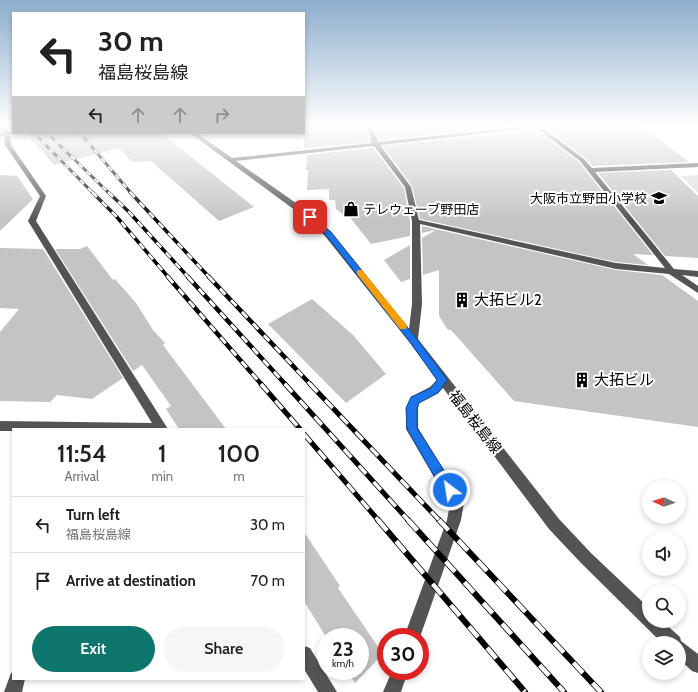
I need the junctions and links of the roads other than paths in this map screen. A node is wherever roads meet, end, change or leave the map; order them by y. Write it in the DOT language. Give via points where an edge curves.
graph roads {
  1 [pos="14,157"];
  2 [pos="227,157"];
  3 [pos="253,157"];
  4 [pos="386,157"];
  5 [pos="578,157"];
  6 [pos="230,160"];
  7 [pos="698,165"];
  8 [pos="592,170"];
  9 [pos="416,221"];
  10 [pos="673,273"];
  11 [pos="698,274"];
  12 [pos="698,290"];
  13 [pos="413,340"];
  14 [pos="442,380"];
  15 [pos="0,426"];
  16 [pos="108,428"];
  17 [pos="161,428"];
  18 [pos="642,612"];
  19 [pos="415,628"];
  20 [pos="658,628"];
  21 [pos="667,636"];
  22 [pos="686,655"];
  23 [pos="305,656"];
  24 [pos="698,666"];
  25 [pos="17,680"];
  26 [pos="397,680"];
  27 [pos="13,692"];
  28 [pos="328,692"];
  29 [pos="392,692"];
  1 -- 17 [label="street" via="43,196 32,221"];
  2 -- 6 [label="street, 福島桜島線"];
  3 -- 6 [label="street"];
  4 -- 9 [label="street" via="408,187"];
  5 -- 8 [label="street"];
  6 -- 13 [label="street, 福島桜島線" via="310,217 328,234"];
  7 -- 8 [label="street"];
  8 -- 10 [label="street"];
  9 -- 10 [label="street" via="616,266"];
  9 -- 13 [label="street" via="417,304"];
  10 -- 11 [label="street"];
  10 -- 12 [label="street"];
  13 -- 14 [label="street, 福島桜島線"];
  14 -- 18 [label="street, 福島桜島線" via="554,524"];
  14 -- 19 [label="street" via="434,390 415,400 412,408 412,429 457,503 454,520"];
  15 -- 16 [label="street"];
  20 -- 21 [label="street, 福島桜島線"];
  22 -- 24 [label="street"];
  23 -- 28 [label="street"];
  25 -- 27 [label="street"];
  26 -- 29 [label="street"];
}
